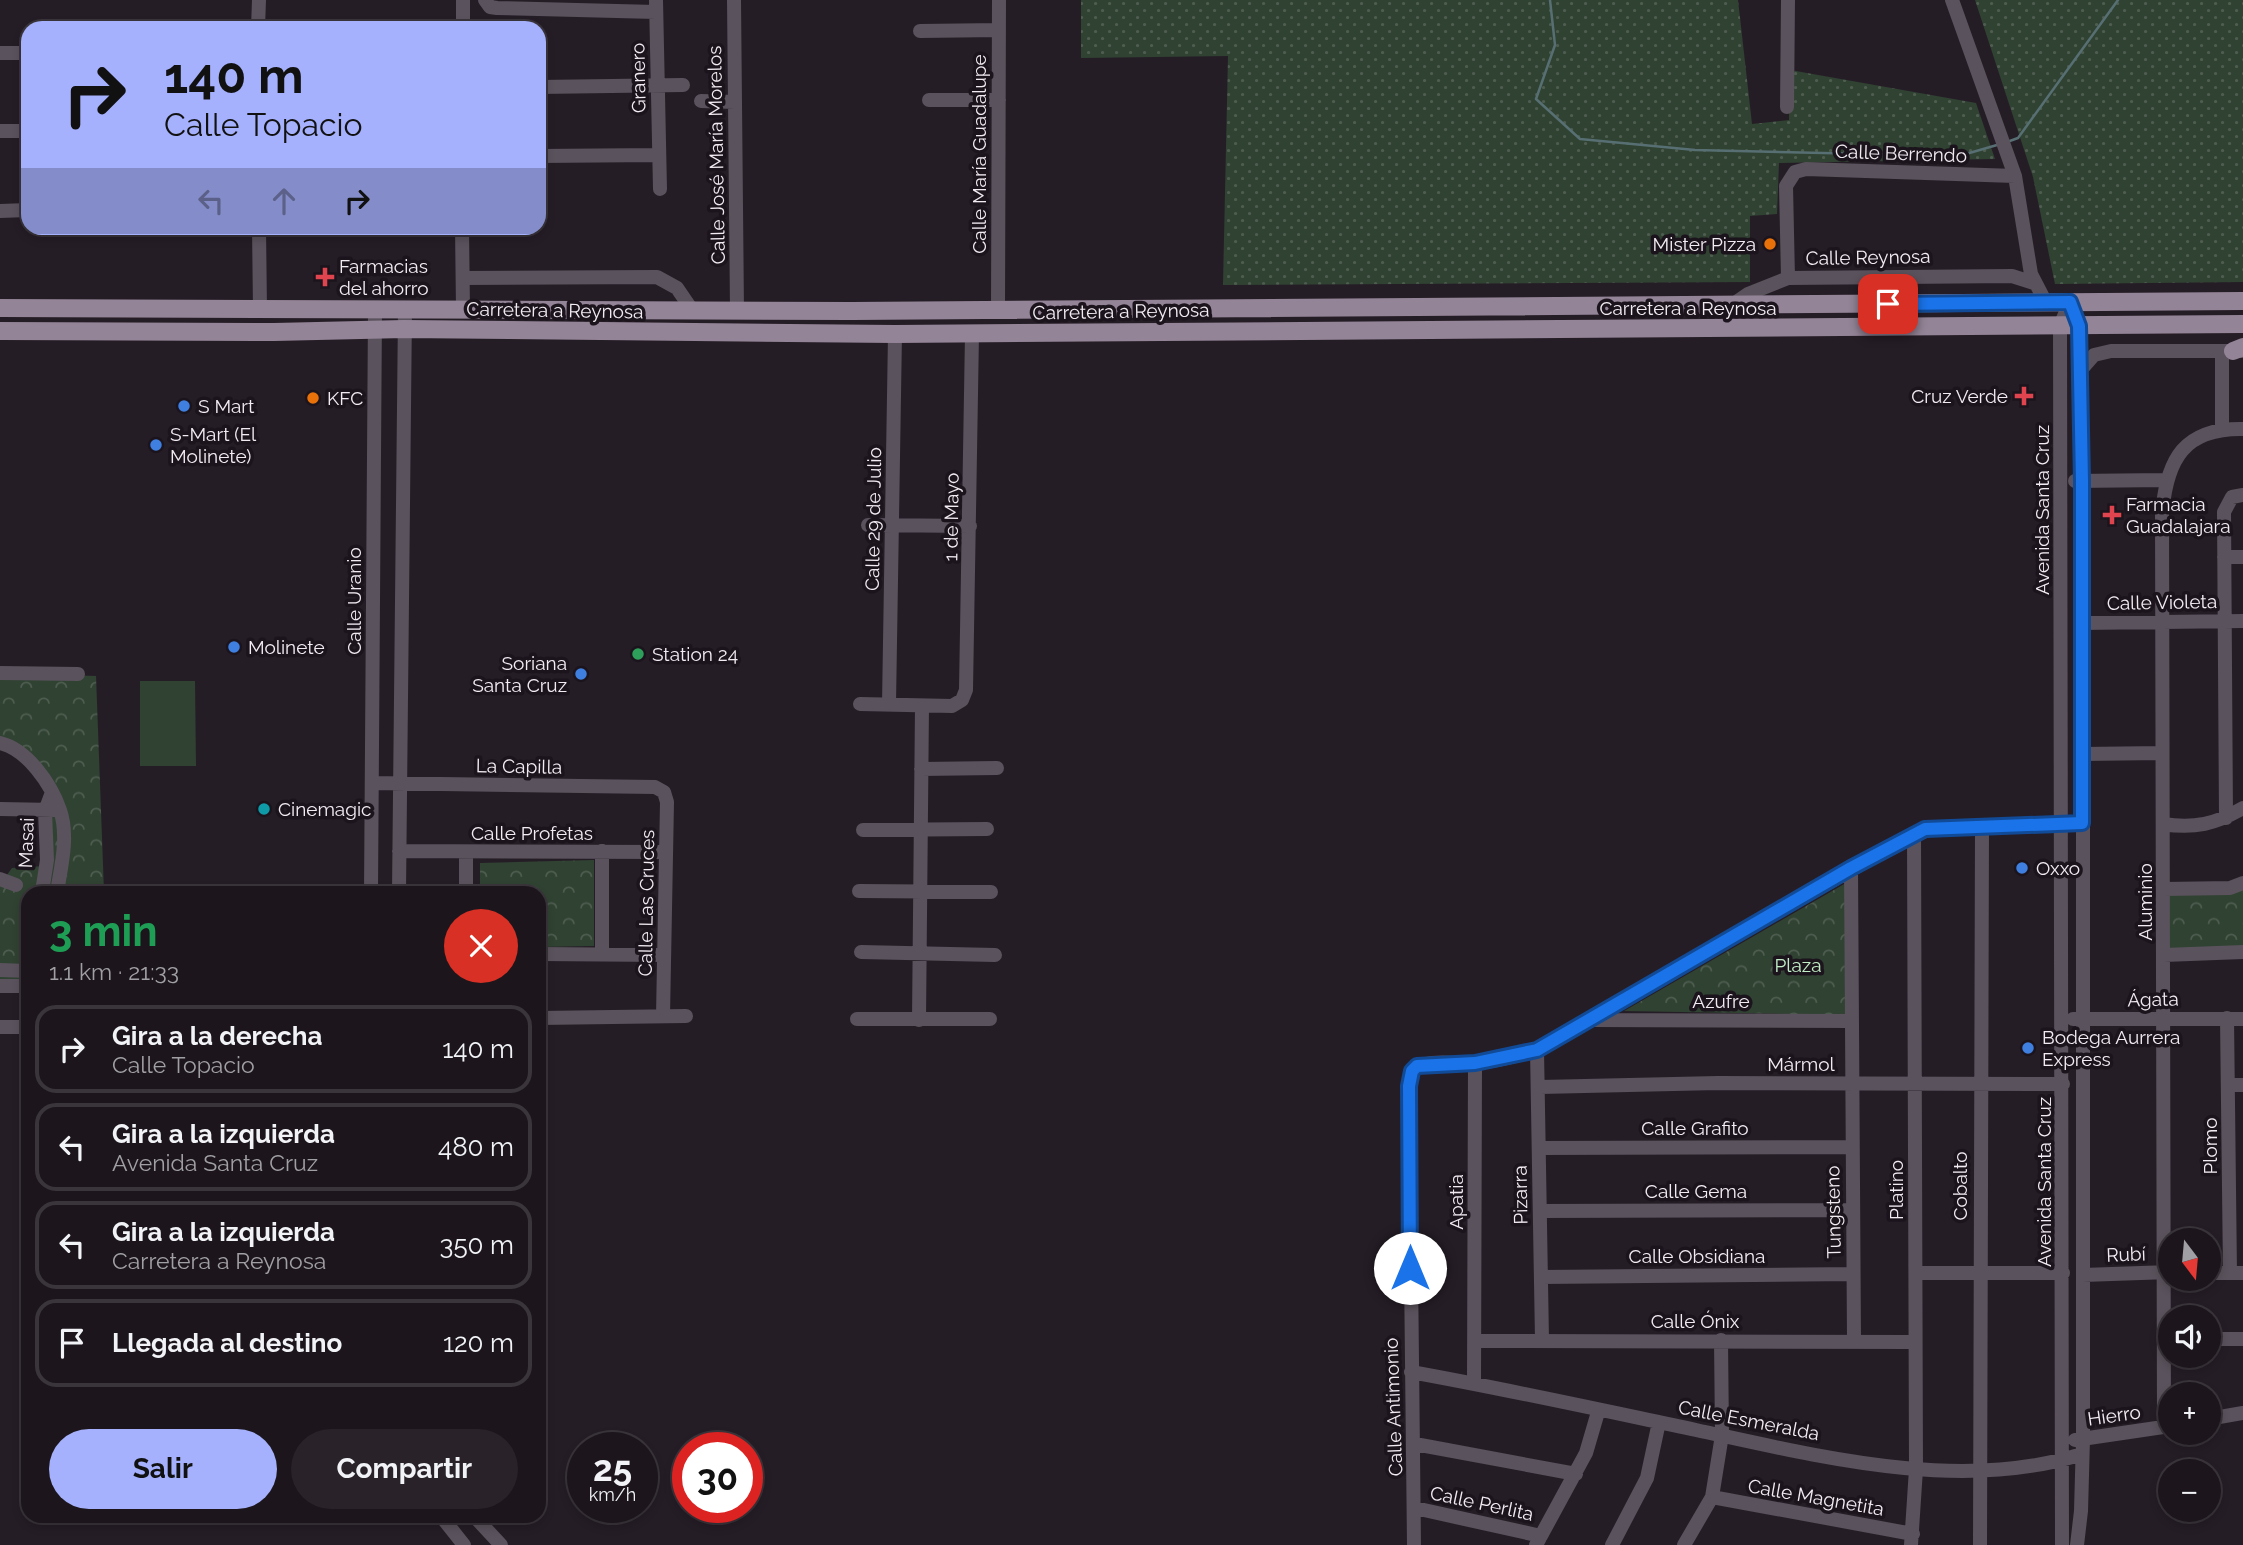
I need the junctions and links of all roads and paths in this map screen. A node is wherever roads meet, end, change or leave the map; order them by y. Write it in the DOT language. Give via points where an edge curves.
graph roads {
  1 [pos="259,0"];
  2 [pos="463,0"];
  3 [pos="734,0"];
  4 [pos="999,0"];
  5 [pos="1788,0"];
  6 [pos="1952,0"];
  7 [pos="488,3"];
  8 [pos="656,6"];
  9 [pos="258,21"];
  10 [pos="463,21"];
  11 [pos="999,30"];
  12 [pos="920,31"];
  13 [pos="0,53"];
  14 [pos="21,53"];
  15 [pos="683,85"];
  16 [pos="658,86"];
  17 [pos="546,87"];
  18 [pos="929,100"];
  19 [pos="999,100"];
  20 [pos="701,102"];
  21 [pos="735,102"];
  22 [pos="1787,107"];
  23 [pos="0,131"];
  24 [pos="21,131"];
  25 [pos="657,155"];
  26 [pos="546,156"];
  27 [pos="2015,176"];
  28 [pos="660,189"];
  29 [pos="0,211"];
  30 [pos="21,211"];
  31 [pos="260,235"];
  32 [pos="462,235"];
  33 [pos="2029,258"];
  34 [pos="2012,276"];
  35 [pos="463,278"];
  36 [pos="1787,278"];
  37 [pos="2034,283"];
  38 [pos="2243,301"];
  39 [pos="2070,302"];
  40 [pos="2046,303"];
  41 [pos="1546,306"];
  42 [pos="1730,306"];
  43 [pos="0,308"];
  44 [pos="260,309"];
  45 [pos="463,309"];
  46 [pos="598,309"];
  47 [pos="978,309"];
  48 [pos="998,309"];
  49 [pos="1049,309"];
  50 [pos="375,310"];
  51 [pos="405,310"];
  52 [pos="692,310"];
  53 [pos="737,310"];
  54 [pos="852,311"];
  55 [pos="2243,324"];
  56 [pos="2060,326"];
  57 [pos="2079,326"];
  58 [pos="404,329"];
  59 [pos="1546,329"];
  60 [pos="323,330"];
  61 [pos="375,330"];
  62 [pos="541,330"];
  63 [pos="0,331"];
  64 [pos="172,332"];
  65 [pos="915,333"];
  66 [pos="869,334"];
  67 [pos="895,334"];
  68 [pos="972,334"];
  69 [pos="2235,350"];
  70 [pos="2111,351"];
  71 [pos="2080,371"];
  72 [pos="2222,429"];
  73 [pos="2243,429"];
  74 [pos="2165,480"];
  75 [pos="2082,481"];
  76 [pos="2062,482"];
  77 [pos="2243,495"];
  78 [pos="868,525"];
  79 [pos="891,525"];
  80 [pos="970,526"];
  81 [pos="2224,557"];
  82 [pos="2243,558"];
  83 [pos="2162,621"];
  84 [pos="2226,621"];
  85 [pos="2243,621"];
  86 [pos="2081,623"];
  87 [pos="0,673"];
  88 [pos="78,674"];
  89 [pos="860,704"];
  90 [pos="889,704"];
  91 [pos="922,706"];
  92 [pos="0,743"];
  93 [pos="2161,753"];
  94 [pos="2083,754"];
  95 [pos="997,768"];
  96 [pos="921,769"];
  97 [pos="372,783"];
  98 [pos="400,784"];
  99 [pos="664,792"];
  100 [pos="2243,808"];
  101 [pos="0,809"];
  102 [pos="53,811"];
  103 [pos="2226,818"];
  104 [pos="2082,823"];
  105 [pos="2061,824"];
  106 [pos="2163,824"];
  107 [pos="1982,827"];
  108 [pos="919,829"];
  109 [pos="987,829"];
  110 [pos="863,830"];
  111 [pos="1914,834"];
  112 [pos="399,851"];
  113 [pos="602,851"];
  114 [pos="666,852"];
  115 [pos="466,853"];
  116 [pos="46,866"];
  117 [pos="61,867"];
  118 [pos="1851,868"];
  119 [pos="0,879"];
  120 [pos="2243,883"];
  121 [pos="16,885"];
  122 [pos="43,886"];
  123 [pos="58,886"];
  124 [pos="372,886"];
  125 [pos="399,886"];
  126 [pos="466,886"];
  127 [pos="2164,889"];
  128 [pos="859,891"];
  129 [pos="919,891"];
  130 [pos="991,892"];
  131 [pos="861,952"];
  132 [pos="2243,952"];
  133 [pos="602,953"];
  134 [pos="546,954"];
  135 [pos="919,954"];
  136 [pos="664,955"];
  137 [pos="995,955"];
  138 [pos="2164,955"];
  139 [pos="0,970"];
  140 [pos="21,971"];
  141 [pos="0,986"];
  142 [pos="21,986"];
  143 [pos="663,1016"];
  144 [pos="686,1016"];
  145 [pos="2164,1017"];
  146 [pos="546,1018"];
  147 [pos="2063,1018"];
  148 [pos="2227,1018"];
  149 [pos="857,1019"];
  150 [pos="990,1019"];
  151 [pos="2083,1019"];
  152 [pos="2243,1019"];
  153 [pos="919,1020"];
  154 [pos="1591,1020"];
  155 [pos="1851,1021"];
  156 [pos="0,1027"];
  157 [pos="21,1027"];
  158 [pos="1537,1050"];
  159 [pos="1475,1063"];
  160 [pos="1915,1083"];
  161 [pos="1853,1084"];
  162 [pos="1979,1084"];
  163 [pos="2063,1084"];
  164 [pos="2236,1085"];
  165 [pos="1540,1087"];
  166 [pos="2236,1146"];
  167 [pos="1852,1147"];
  168 [pos="1539,1148"];
  169 [pos="1852,1210"];
  170 [pos="2236,1210"];
  171 [pos="1540,1211"];
  172 [pos="2167,1228"];
  173 [pos="2158,1272"];
  174 [pos="1916,1273"];
  175 [pos="2063,1273"];
  176 [pos="2236,1273"];
  177 [pos="1853,1274"];
  178 [pos="1980,1274"];
  179 [pos="2083,1275"];
  180 [pos="1541,1277"];
  181 [pos="2221,1339"];
  182 [pos="2243,1339"];
  183 [pos="1475,1340"];
  184 [pos="1542,1340"];
  185 [pos="1721,1340"];
  186 [pos="1854,1340"];
  187 [pos="1915,1342"];
  188 [pos="1411,1372"];
  189 [pos="1474,1383"];
  190 [pos="1598,1412"];
  191 [pos="2243,1413"];
  192 [pos="2221,1417"];
  193 [pos="1659,1422"];
  194 [pos="2158,1428"];
  195 [pos="1722,1435"];
  196 [pos="2083,1439"];
  197 [pos="2063,1441"];
  198 [pos="1415,1444"];
  199 [pos="2082,1454"];
  200 [pos="2062,1461"];
  201 [pos="1916,1469"];
  202 [pos="1980,1470"];
  203 [pos="1576,1474"];
  204 [pos="1712,1497"];
  205 [pos="1415,1508"];
  206 [pos="447,1523"];
  207 [pos="481,1523"];
  208 [pos="2080,1523"];
  209 [pos="1538,1540"];
  210 [pos="1912,1540"];
  211 [pos="464,1545"];
  212 [pos="501,1545"];
  213 [pos="1414,1545"];
  214 [pos="1612,1545"];
  215 [pos="1684,1545"];
  216 [pos="1980,1545"];
  217 [pos="2062,1545"];
  218 [pos="2077,1545"];
  1 -- 9 [label="street"];
  2 -- 10 [label="street"];
  3 -- 21 [label="street, Calle José María Morelos"];
  4 -- 11 [label="street, Calle María Guadalupe"];
  5 -- 22 [label="street"];
  6 -- 27 [label="street"];
  7 -- 8 [label="street"];
  8 -- 16 [label="street, Granero"];
  11 -- 12 [label="street"];
  11 -- 19 [label="street, Calle María Guadalupe"];
  13 -- 14 [label="street"];
  15 -- 16 [label="street"];
  16 -- 17 [label="street"];
  16 -- 25 [label="street, Granero"];
  18 -- 19 [label="street"];
  19 -- 48 [label="street, Calle María Guadalupe"];
  20 -- 21 [label="street"];
  21 -- 53 [label="street, Calle José María Morelos"];
  23 -- 24 [label="street"];
  25 -- 26 [label="street"];
  25 -- 28 [label="street, Granero"];
  27 -- 33 [label="street"];
  27 -- 36 [label="street, Calle Berrendo" via="1806,169 1788,178 1786,186"];
  29 -- 30 [label="street"];
  31 -- 44 [label="street"];
  32 -- 35 [label="street"];
  33 -- 34 [label="street"];
  33 -- 37 [label="street"];
  34 -- 36 [label="street, Calle Reynosa"];
  34 -- 37 [label="street, Calle Reynosa"];
  35 -- 45 [label="street"];
  35 -- 52 [label="street" via="657,277 677,288"];
  36 -- 42 [label="street, Calle Reynosa"];
  37 -- 40 [label="street"];
  38 -- 39 [label="main road, Carretera a Reynosa"];
  39 -- 40 [label="main road, Carretera a Reynosa"];
  39 -- 56 [label="street, Avenida Santa Cruz"];
  39 -- 57 [label="street, Avenida Santa Cruz"];
  40 -- 42 [label="main road, Carretera a Reynosa"];
  41 -- 42 [label="main road, Carretera a Reynosa"];
  41 -- 49 [label="main road, Carretera a Reynosa"];
  41 -- 59 [label="main road"];
  43 -- 44 [label="main road, Carretera a Reynosa"];
  44 -- 50 [label="main road, Carretera a Reynosa"];
  44 -- 60 [label="main road" via="276,319"];
  44 -- 64 [label="main road"];
  45 -- 46 [label="main road, Carretera a Reynosa"];
  45 -- 51 [label="main road, Carretera a Reynosa"];
  46 -- 52 [label="main road, Carretera a Reynosa"];
  46 -- 62 [label="main road" via="558,316"];
  47 -- 48 [label="main road, Carretera a Reynosa"];
  47 -- 54 [label="main road, Carretera a Reynosa"];
  47 -- 65 [label="main road"];
  48 -- 49 [label="main road, Carretera a Reynosa"];
  49 -- 68 [label="main road" via="988,317"];
  50 -- 51 [label="main road, Carretera a Reynosa"];
  50 -- 61 [label="street, Calle Uranio"];
  51 -- 58 [label="street"];
  52 -- 53 [label="main road, Carretera a Reynosa"];
  53 -- 54 [label="main road, Carretera a Reynosa"];
  54 -- 66 [label="main road" via="877,317"];
  55 -- 57 [label="main road, Carretera a Reynosa"];
  56 -- 57 [label="main road, Carretera a Reynosa"];
  56 -- 59 [label="main road, Carretera a Reynosa"];
  56 -- 76 [label="street, Avenida Santa Cruz"];
  57 -- 70 [label="street" via="2089,342"];
  57 -- 71 [label="street, Avenida Santa Cruz"];
  58 -- 61 [label="main road, Carretera a Reynosa"];
  58 -- 62 [label="main road, Carretera a Reynosa"];
  58 -- 98 [label="street"];
  59 -- 68 [label="main road, Carretera a Reynosa"];
  60 -- 61 [label="main road, Carretera a Reynosa"];
  60 -- 64 [label="main road, Carretera a Reynosa"];
  61 -- 97 [label="street, Calle Uranio"];
  62 -- 66 [label="main road, Carretera a Reynosa"];
  63 -- 64 [label="main road, Carretera a Reynosa"];
  65 -- 67 [label="main road, Carretera a Reynosa"];
  65 -- 68 [label="main road, Carretera a Reynosa"];
  66 -- 67 [label="main road, Carretera a Reynosa"];
  67 -- 79 [label="street, Calle 29 de Julio"];
  68 -- 80 [label="street, 1 de Mayo"];
  69 -- 70 [label="street"];
  69 -- 72 [label="street"];
  70 -- 71 [label="street" via="2094,355"];
  71 -- 75 [label="street, Avenida Santa Cruz"];
  72 -- 73 [label="street"];
  72 -- 74 [label="street" via="2194,440"];
  74 -- 75 [label="street"];
  74 -- 83 [label="street, Aluminio"];
  75 -- 76 [label="street"];
  75 -- 86 [label="street, Avenida Santa Cruz"];
  76 -- 105 [label="street, Avenida Santa Cruz"];
  77 -- 81 [label="street" via="2226,503"];
  78 -- 79 [label="street"];
  79 -- 80 [label="street"];
  79 -- 90 [label="street, Calle 29 de Julio"];
  80 -- 91 [label="street, 1 de Mayo" via="966,691 952,706"];
  81 -- 82 [label="street"];
  81 -- 84 [label="street"];
  83 -- 84 [label="street, Calle Violeta"];
  83 -- 86 [label="street, Calle Violeta"];
  83 -- 93 [label="street, Aluminio"];
  84 -- 85 [label="street, Calle Violeta"];
  84 -- 103 [label="street"];
  86 -- 94 [label="street, Avenida Santa Cruz"];
  87 -- 88 [label="street"];
  89 -- 90 [label="street"];
  90 -- 91 [label="street"];
  91 -- 96 [label="street"];
  92 -- 102 [label="street, Masai" via="13,746 29,761 51,795"];
  93 -- 94 [label="street"];
  93 -- 106 [label="street, Aluminio"];
  94 -- 104 [label="street, Avenida Santa Cruz"];
  95 -- 96 [label="street"];
  96 -- 108 [label="street"];
  97 -- 98 [label="street, La Capilla"];
  97 -- 124 [label="street, Calle Uranio"];
  98 -- 99 [label="street, La Capilla" via="655,788"];
  98 -- 112 [label="street"];
  99 -- 114 [label="street, Calle Las Cruces"];
  100 -- 103 [label="street"];
  101 -- 102 [label="street"];
  102 -- 116 [label="street, Masai"];
  102 -- 117 [label="street, Masai" via="64,845"];
  103 -- 106 [label="street" via="2189,828"];
  104 -- 105 [label="street"];
  104 -- 151 [label="street, Avenida Santa Cruz"];
  105 -- 107 [label="street"];
  105 -- 147 [label="street, Avenida Santa Cruz"];
  106 -- 127 [label="street, Aluminio"];
  107 -- 111 [label="street" via="1925,829"];
  107 -- 162 [label="street, Cobalto"];
  108 -- 109 [label="street"];
  108 -- 110 [label="street"];
  108 -- 129 [label="street"];
  111 -- 118 [label="street"];
  111 -- 160 [label="street, Platino"];
  112 -- 115 [label="street, Calle Profetas"];
  112 -- 125 [label="street"];
  113 -- 114 [label="street, Calle Profetas"];
  113 -- 115 [label="street, Calle Profetas"];
  113 -- 133 [label="street"];
  114 -- 136 [label="street, Calle Las Cruces"];
  115 -- 126 [label="street"];
  116 -- 117 [label="street"];
  116 -- 122 [label="street, Masai"];
  117 -- 123 [label="street, Masai"];
  118 -- 154 [label="street"];
  118 -- 155 [label="street, Tungsteno"];
  119 -- 121 [label="street"];
  120 -- 127 [label="street" via="2230,888"];
  127 -- 138 [label="street, Aluminio"];
  128 -- 129 [label="street"];
  129 -- 130 [label="street"];
  129 -- 135 [label="street"];
  131 -- 135 [label="street"];
  132 -- 138 [label="street"];
  133 -- 134 [label="street"];
  133 -- 136 [label="street"];
  135 -- 137 [label="street"];
  135 -- 153 [label="street"];
  136 -- 143 [label="street, Calle Las Cruces"];
  138 -- 145 [label="street, Aluminio"];
  139 -- 140 [label="street"];
  141 -- 142 [label="street"];
  143 -- 144 [label="street"];
  143 -- 146 [label="street"];
  145 -- 148 [label="street, Ágata"];
  145 -- 151 [label="street, Ágata"];
  145 -- 172 [label="street, Aluminio"];
  147 -- 151 [label="street, Ágata"];
  147 -- 163 [label="street, Avenida Santa Cruz"];
  148 -- 152 [label="street, Ágata"];
  148 -- 164 [label="street, Plomo"];
  149 -- 153 [label="street"];
  150 -- 153 [label="street"];
  151 -- 179 [label="street, Avenida Santa Cruz"];
  154 -- 155 [label="street, Azufre"];
  154 -- 158 [label="street"];
  155 -- 161 [label="street, Tungsteno"];
  156 -- 157 [label="street"];
  158 -- 159 [label="street"];
  158 -- 165 [label="street, Pizarra"];
  159 -- 183 [label="street, Apatia"];
  159 -- 188 [label="street, Calle Antimonio" via="1423,1064 1412,1071"];
  160 -- 161 [label="street, Mármol"];
  160 -- 162 [label="street, Mármol"];
  160 -- 174 [label="street, Platino"];
  161 -- 165 [label="street, Mármol"];
  161 -- 167 [label="street, Tungsteno"];
  162 -- 163 [label="street, Mármol"];
  162 -- 178 [label="street, Cobalto"];
  163 -- 175 [label="street, Avenida Santa Cruz"];
  164 -- 166 [label="street, Plomo"];
  165 -- 168 [label="street, Pizarra"];
  166 -- 170 [label="street, Plomo"];
  167 -- 168 [label="street, Calle Grafito"];
  167 -- 169 [label="street, Tungsteno"];
  168 -- 171 [label="street, Pizarra"];
  169 -- 171 [label="street, Calle Gema"];
  169 -- 177 [label="street, Tungsteno"];
  170 -- 176 [label="street, Plomo"];
  171 -- 180 [label="street, Pizarra"];
  173 -- 179 [label="street, Rubí"];
  174 -- 178 [label="street"];
  174 -- 187 [label="street, Platino"];
  175 -- 178 [label="street"];
  175 -- 197 [label="street, Avenida Santa Cruz"];
  177 -- 180 [label="street, Calle Obsidiana"];
  177 -- 186 [label="street, Tungsteno"];
  178 -- 202 [label="street, Cobalto"];
  179 -- 196 [label="street, Avenida Santa Cruz"];
  180 -- 184 [label="street, Pizarra"];
  181 -- 182 [label="street"];
  183 -- 184 [label="street, Calle Ónix"];
  183 -- 189 [label="street, Apatia"];
  184 -- 185 [label="street, Calle Ónix"];
  185 -- 186 [label="street, Calle Ónix"];
  185 -- 195 [label="street"];
  186 -- 187 [label="street, Calle Ónix"];
  187 -- 201 [label="street, Platino"];
  188 -- 189 [label="street, Calle Esmeralda"];
  188 -- 198 [label="street, Calle Antimonio"];
  189 -- 190 [label="street, Calle Esmeralda"];
  190 -- 193 [label="street, Calle Esmeralda"];
  190 -- 203 [label="street"];
  191 -- 192 [label="street"];
  193 -- 195 [label="street, Calle Esmeralda"];
  193 -- 214 [label="street" via="1647,1478"];
  194 -- 196 [label="street, Hierro"];
  195 -- 201 [label="street, Calle Esmeralda"];
  195 -- 204 [label="street"];
  196 -- 197 [label="street, Hierro"];
  196 -- 199 [label="street, Avenida Santa Cruz"];
  197 -- 200 [label="street, Avenida Santa Cruz"];
  198 -- 203 [label="street"];
  198 -- 205 [label="street, Calle Antimonio"];
  199 -- 200 [label="street, Calle Esmeralda"];
  199 -- 208 [label="street, Avenida Santa Cruz"];
  200 -- 202 [label="street, Calle Esmeralda"];
  200 -- 217 [label="street, Avenida Santa Cruz"];
  201 -- 202 [label="street, Calle Esmeralda"];
  201 -- 210 [label="street, Platino"];
  202 -- 216 [label="street, Cobalto"];
  203 -- 209 [label="street"];
  204 -- 210 [label="street, Calle Magnetita"];
  204 -- 215 [label="street"];
  205 -- 209 [label="street, Calle Perlita"];
  205 -- 213 [label="street, Calle Antimonio"];
  206 -- 211 [label="street"];
  207 -- 212 [label="street"];
  208 -- 217 [label="street"];
  208 -- 218 [label="street, Avenida Santa Cruz"];
}
